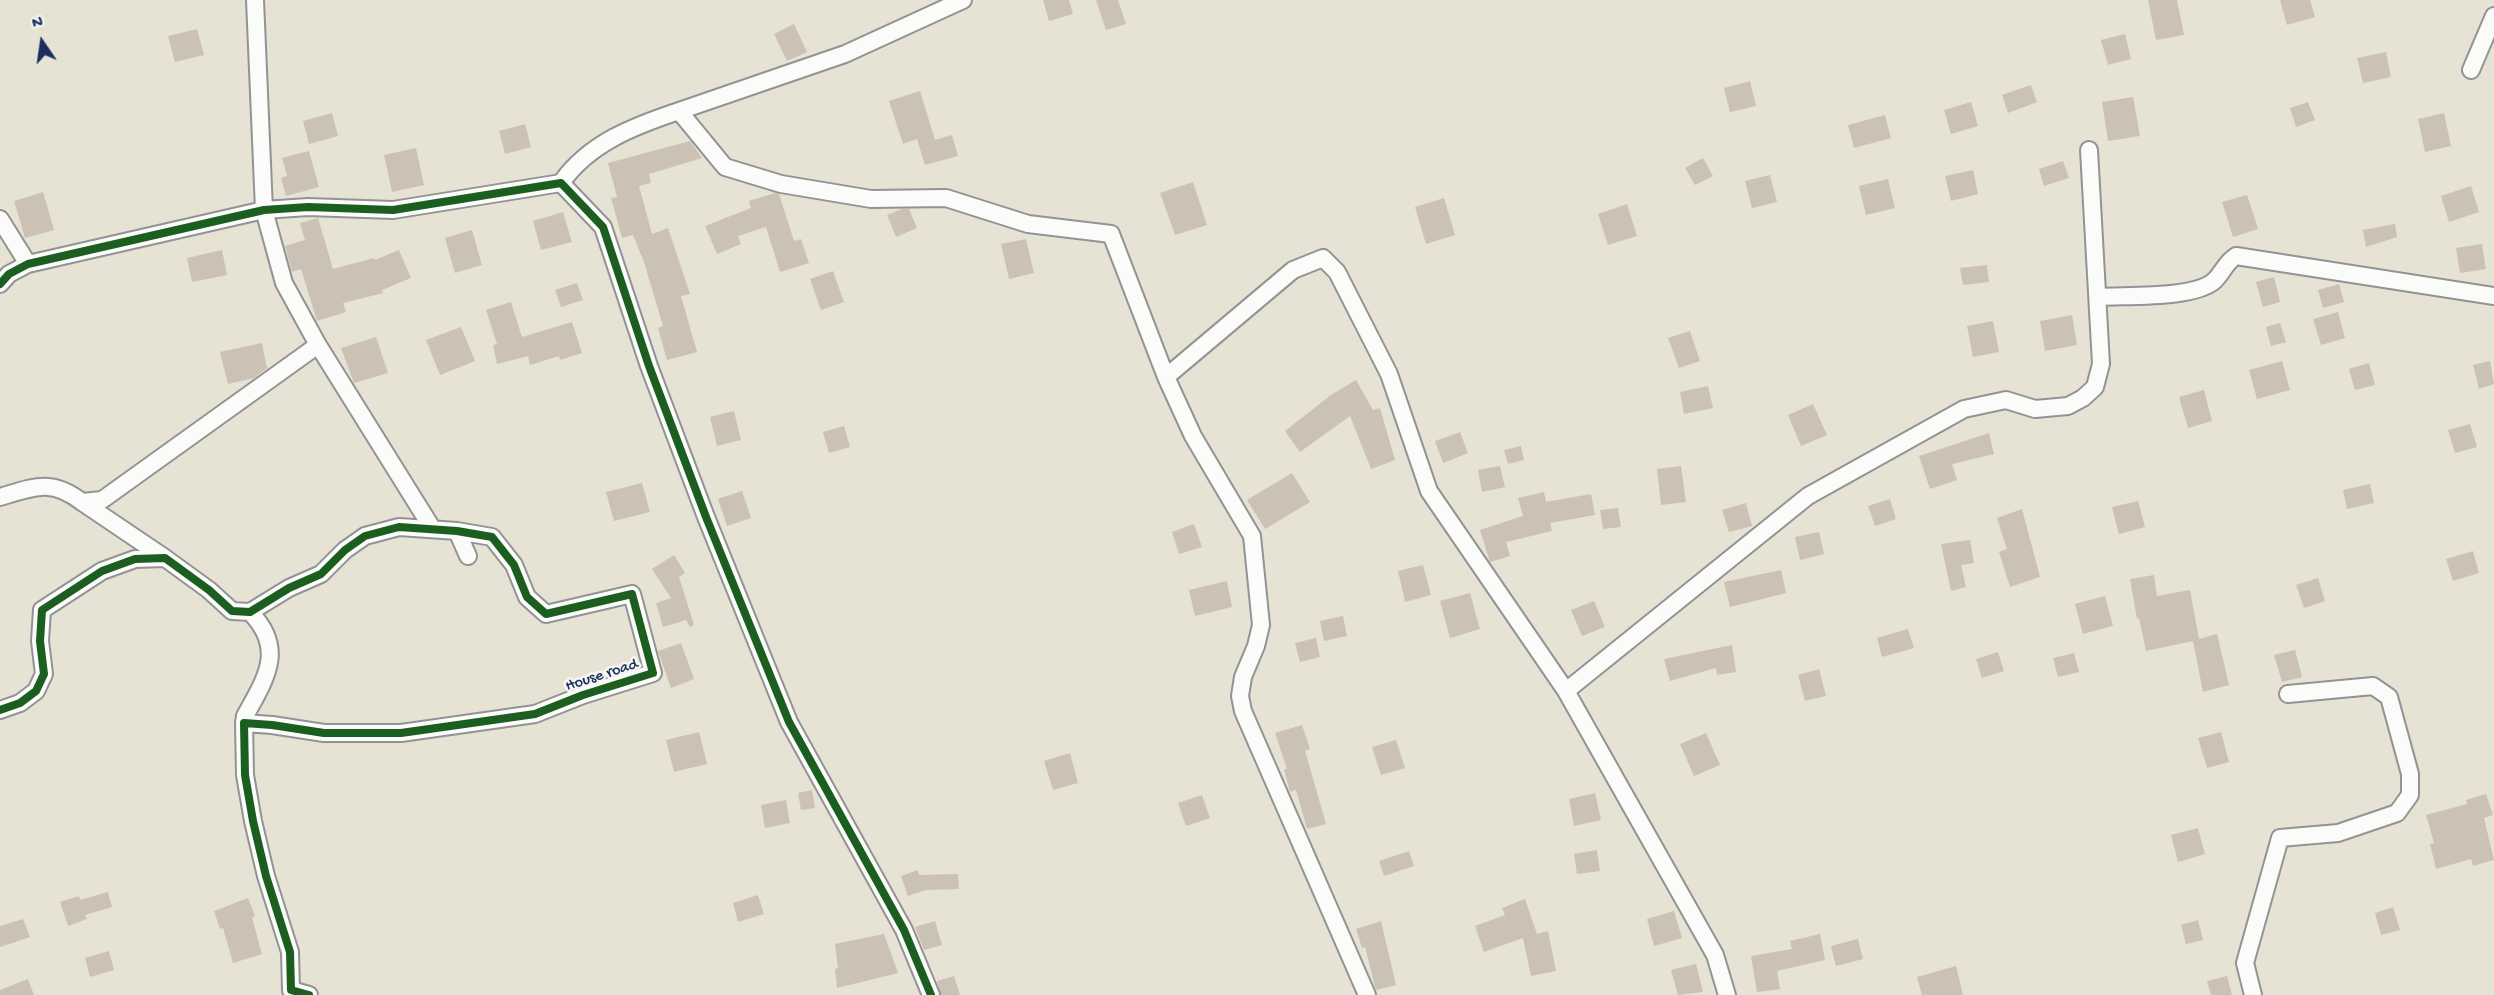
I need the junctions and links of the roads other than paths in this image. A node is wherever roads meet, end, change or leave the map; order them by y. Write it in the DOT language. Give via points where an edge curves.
graph roads {
  1 [pos="255,0"];
  2 [pos="963,0"];
  3 [pos="2494,16"];
  4 [pos="2470,70"];
  5 [pos="679,111"];
  6 [pos="2089,150"];
  7 [pos="561,183"];
  8 [pos="264,210"];
  9 [pos="0,219"];
  10 [pos="28,264"];
  11 [pos="0,284"];
  12 [pos="2494,296"];
  13 [pos="2100,297"];
  14 [pos="318,345"];
  15 [pos="1166,377"];
  16 [pos="0,497"];
  17 [pos="82,502"];
  18 [pos="432,528"];
  19 [pos="457,531"];
  20 [pos="468,556"];
  21 [pos="165,558"];
  22 [pos="250,612"];
  23 [pos="1566,691"];
  24 [pos="2288,694"];
  25 [pos="0,710"];
  26 [pos="244,723"];
  27 [pos="292,992"];
  28 [pos="309,995"];
  29 [pos="931,995"];
  30 [pos="1367,995"];
  31 [pos="1727,995"];
  32 [pos="2253,995"];
  1 -- 8 [label="street"];
  2 -- 5 [label="street" via="845,54"];
  3 -- 4 [label="street"];
  5 -- 7 [label="street" via="596,146 572,167"];
  5 -- 15 [label="street" via="725,167 781,184 871,199 946,198 1028,224 1111,234"];
  6 -- 13 [label="street" via="2094,270"];
  7 -- 8 [label="street" via="393,210"];
  7 -- 29 [label="street" via="603,227 653,377 789,722 904,930"];
  8 -- 10 [label="street"];
  8 -- 14 [label="street" via="284,282"];
  9 -- 10 [label="street"];
  10 -- 11 [label="street"];
  12 -- 13 [label="street" via="2236,256 2215,280 2192,291"];
  13 -- 23 [label="street" via="2102,364 2095,387 2083,398 2068,406 2036,409 2006,400 1964,409 1808,496"];
  14 -- 17 [label="street" via="115,492 102,500"];
  14 -- 18 [label="street"];
  15 -- 23 [label="street" via="1293,270 1323,258 1337,272 1389,374 1429,490"];
  15 -- 30 [label="street" via="1193,435 1252,536 1261,625 1243,677 1242,711"];
  16 -- 17 [label="street" via="33,486 64,489"];
  17 -- 21 [label="street"];
  18 -- 19 [label="street, House road"];
  18 -- 22 [label="street, House road" via="399,527 365,536 321,574"];
  19 -- 20 [label="street"];
  19 -- 26 [label="street, House road" via="492,537 514,565 527,597 546,614 632,594 653,674 583,694 535,714 401,733 324,733"];
  21 -- 22 [label="street" via="232,611"];
  21 -- 25 [label="street" via="135,559 102,571 42,610 44,674 36,691 20,704"];
  22 -- 26 [label="street" via="270,639 270,667"];
  23 -- 31 [label="street" via="1715,955"];
  24 -- 32 [label="street" via="2373,686 2389,697 2410,774 2410,795 2397,813 2338,833 2280,838 2245,963"];
  26 -- 27 [label="street" via="244,775 266,876 290,952"];
  27 -- 28 [label="street"];
}
